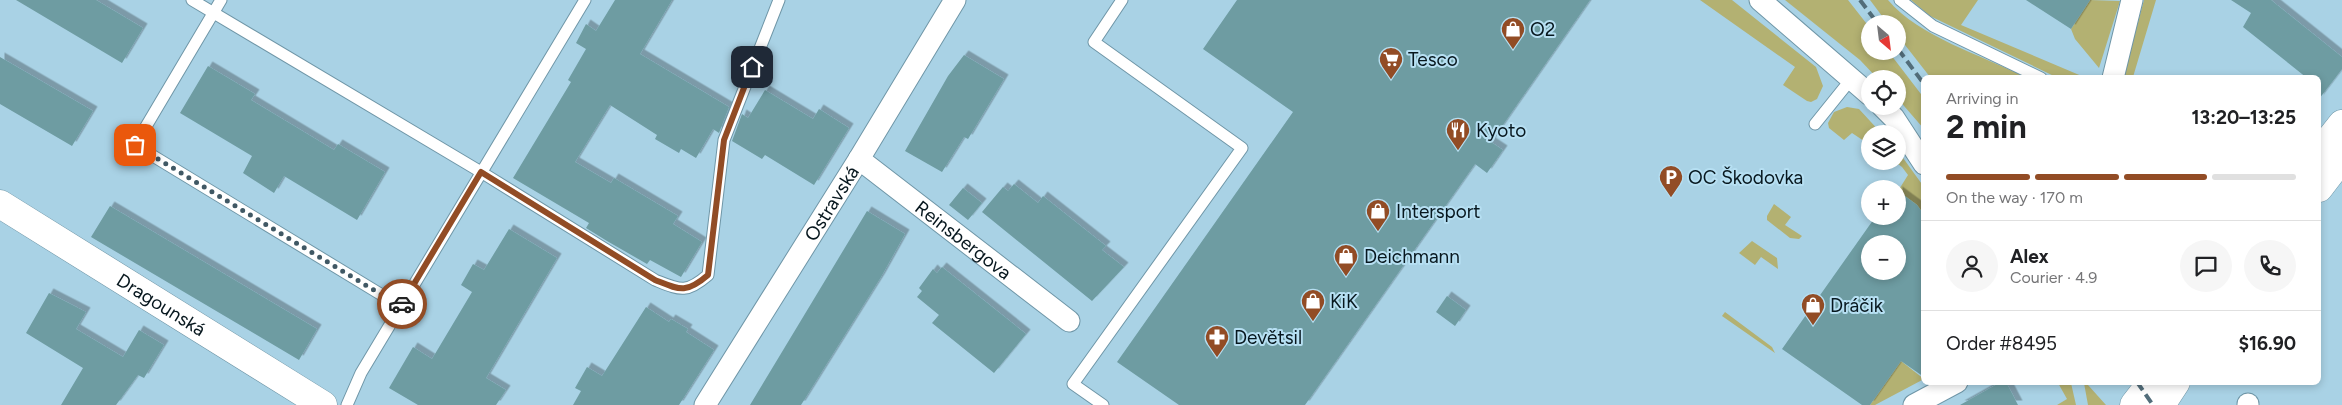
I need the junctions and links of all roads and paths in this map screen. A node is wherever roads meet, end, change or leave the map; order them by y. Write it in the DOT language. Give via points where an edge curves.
graph roads {
  1 [pos="192,0"];
  2 [pos="221,0"];
  3 [pos="585,0"];
  4 [pos="779,0"];
  5 [pos="955,0"];
  6 [pos="1122,0"];
  7 [pos="1760,0"];
  8 [pos="1900,0"];
  9 [pos="2132,0"];
  10 [pos="213,13"];
  11 [pos="2035,75"];
  12 [pos="2115,75"];
  13 [pos="1852,78"];
  14 [pos="1861,86"];
  15 [pos="1891,115"];
  16 [pos="1815,124"];
  17 [pos="2342,124"];
  18 [pos="2321,150"];
  19 [pos="2342,158"];
  20 [pos="859,159"];
  21 [pos="1921,159"];
  22 [pos="481,172"];
  23 [pos="2321,185"];
  24 [pos="0,204"];
  25 [pos="400,306"];
  26 [pos="1069,321"];
  27 [pos="1951,385"];
  28 [pos="2150,385"];
  29 [pos="2174,385"];
  30 [pos="323,405"];
  31 [pos="347,405"];
  32 [pos="705,405"];
  33 [pos="1103,405"];
  34 [pos="1914,405"];
  35 [pos="2134,405"];
  36 [pos="2161,405"];
  1 -- 10 [label="lane"];
  2 -- 10 [label="lane"];
  3 -- 22 [label="lane"];
  4 -- 22 [label="lane" via="724,140 708,275 695,286 680,290 655,280"];
  5 -- 20 [label="street, Ostravská"];
  6 -- 33 [label="lane" via="1094,42 1242,148 1074,384"];
  7 -- 13 [label="street"];
  8 -- 11 [label="lane" via="1933,26"];
  9 -- 12 [label="street"];
  10 -- 22 [label="lane"];
  10 -- 25 [label="lane" via="135,145"];
  13 -- 14 [label="street"];
  13 -- 16 [label="lane"];
  15 -- 21 [label="street"];
  17 -- 18 [label="street"];
  19 -- 23 [label="street"];
  20 -- 26 [label="street, Reinsbergova"];
  20 -- 32 [label="street, Ostravská"];
  22 -- 25 [label="lane"];
  24 -- 30 [label="street, Dragounská"];
  25 -- 31 [label="lane" via="361,373"];
  27 -- 34 [label="street"];
  28 -- 35 [label="street"];
  29 -- 36 [label="street"];
}
